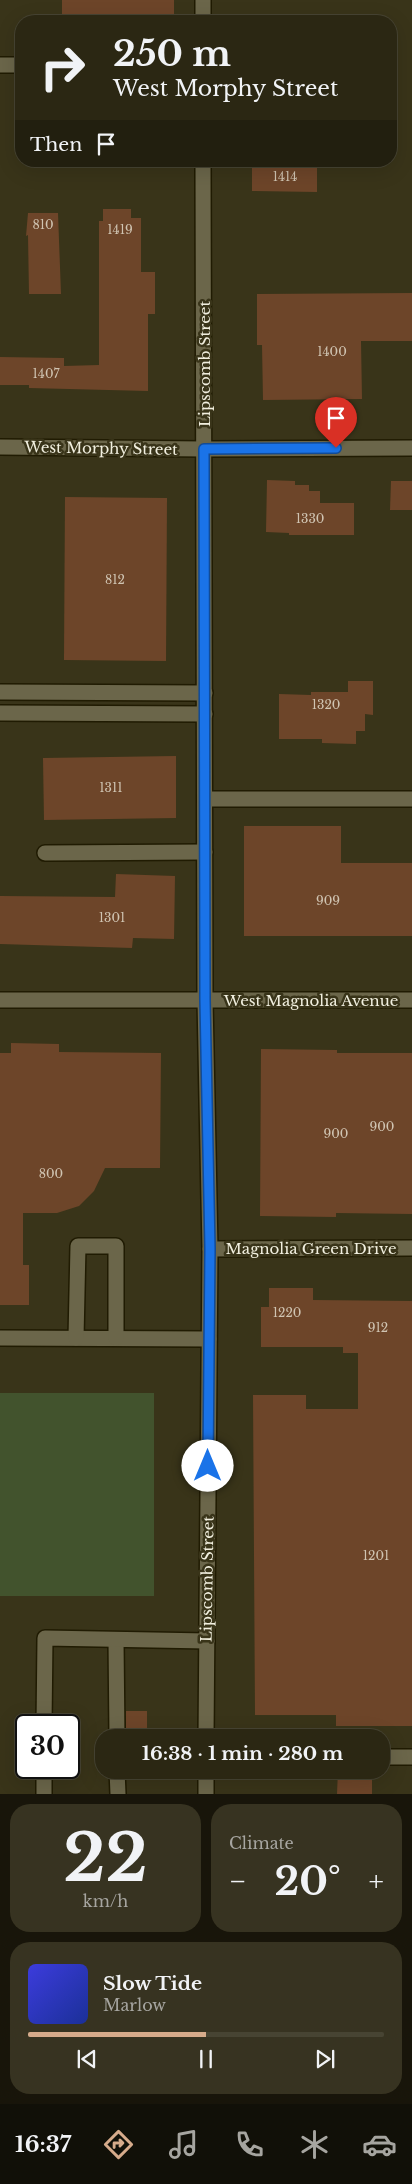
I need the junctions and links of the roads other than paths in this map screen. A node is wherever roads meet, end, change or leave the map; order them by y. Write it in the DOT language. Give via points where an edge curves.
graph roads {
  1 [pos="203,0"];
  2 [pos="203,15"];
  3 [pos="0,65"];
  4 [pos="15,65"];
  5 [pos="204,167"];
  6 [pos="0,447"];
  7 [pos="412,448"];
  8 [pos="204,449"];
  9 [pos="0,692"];
  10 [pos="204,693"];
  11 [pos="0,713"];
  12 [pos="204,714"];
  13 [pos="204,799"];
  14 [pos="412,800"];
  15 [pos="205,852"];
  16 [pos="45,853"];
  17 [pos="0,1000"];
  18 [pos="205,1000"];
  19 [pos="412,1000"];
  20 [pos="412,1248"];
  21 [pos="210,1249"];
  22 [pos="0,1338"];
  23 [pos="76,1338"];
  24 [pos="116,1338"];
  25 [pos="209,1338"];
  26 [pos="116,1640"];
  27 [pos="207,1641"];
  28 [pos="44,1714"];
  29 [pos="117,1729"];
  30 [pos="206,1729"];
  31 [pos="390,1757"];
  32 [pos="412,1757"];
  33 [pos="44,1779"];
  34 [pos="117,1779"];
  35 [pos="206,1779"];
  36 [pos="44,1794"];
  37 [pos="118,1794"];
  38 [pos="206,1794"];
  1 -- 2 [label="street"];
  3 -- 4 [label="street"];
  5 -- 8 [label="street, Lipscomb Street"];
  6 -- 8 [label="street, West Morphy Street"];
  7 -- 8 [label="street, West Morphy Street"];
  8 -- 10 [label="street, Lipscomb Street"];
  9 -- 10 [label="street"];
  10 -- 12 [label="street, Lipscomb Street"];
  11 -- 12 [label="street"];
  12 -- 13 [label="street, Lipscomb Street"];
  13 -- 14 [label="street"];
  13 -- 15 [label="street, Lipscomb Street"];
  15 -- 16 [label="street"];
  15 -- 18 [label="street, Lipscomb Street"];
  17 -- 18 [label="street, West Magnolia Avenue"];
  18 -- 19 [label="street, West Magnolia Avenue"];
  18 -- 21 [label="street, Lipscomb Street"];
  20 -- 21 [label="street, Magnolia Green Drive"];
  21 -- 25 [label="street, Lipscomb Street"];
  22 -- 23 [label="street"];
  23 -- 24 [label="street"];
  23 -- 24 [label="street" via="78,1246 116,1246"];
  24 -- 25 [label="street"];
  25 -- 27 [label="street, Lipscomb Street"];
  26 -- 27 [label="street"];
  26 -- 28 [label="street" via="45,1638"];
  26 -- 29 [label="street"];
  27 -- 30 [label="street, Lipscomb Street"];
  31 -- 32 [label="street"];
  33 -- 36 [label="street"];
  34 -- 37 [label="street"];
  35 -- 38 [label="street"];
}
